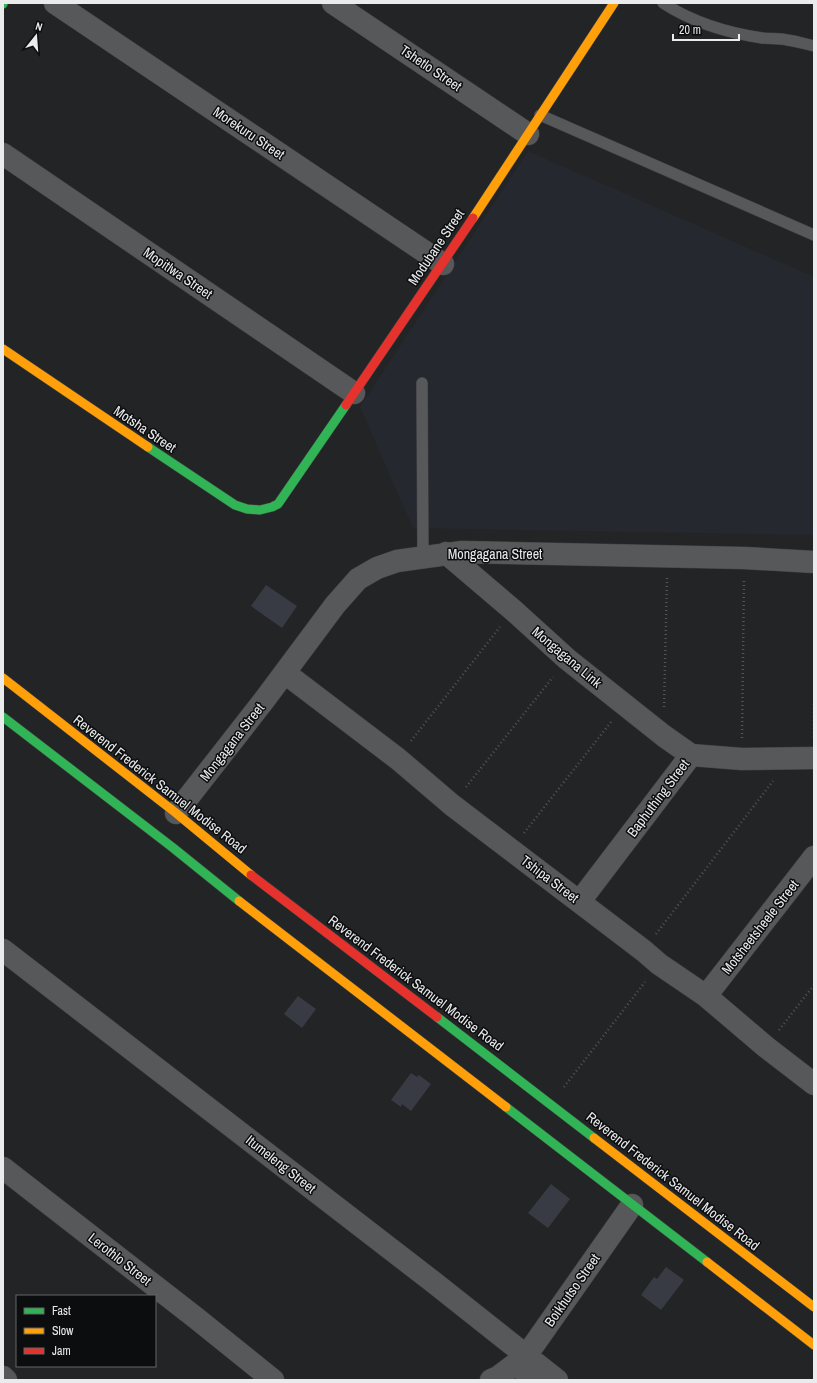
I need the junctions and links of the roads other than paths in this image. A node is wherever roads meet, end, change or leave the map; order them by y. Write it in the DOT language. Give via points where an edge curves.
graph roads {
  1 [pos="55,3"];
  2 [pos="334,3"];
  3 [pos="614,3"];
  4 [pos="663,3"];
  5 [pos="814,46"];
  6 [pos="540,115"];
  7 [pos="528,134"];
  8 [pos="3,154"];
  9 [pos="814,234"];
  10 [pos="443,264"];
  11 [pos="3,349"];
  12 [pos="422,383"];
  13 [pos="354,393"];
  14 [pos="278,504"];
  15 [pos="446,553"];
  16 [pos="423,557"];
  17 [pos="814,562"];
  18 [pos="285,674"];
  19 [pos="3,678"];
  20 [pos="3,717"];
  21 [pos="691,755"];
  22 [pos="814,758"];
  23 [pos="176,813"];
  24 [pos="814,857"];
  25 [pos="580,902"];
  26 [pos="3,950"];
  27 [pos="706,996"];
  28 [pos="814,1084"];
  29 [pos="3,1168"];
  30 [pos="632,1205"];
  31 [pos="814,1307"];
  32 [pos="814,1346"];
  33 [pos="526,1356"];
  34 [pos="3,1377"];
  35 [pos="6,1380"];
  36 [pos="273,1380"];
  37 [pos="490,1380"];
  38 [pos="527,1380"];
  39 [pos="557,1380"];
  1 -- 10 [label="street, Morekuru Street"];
  2 -- 7 [label="street, Tshetlo Street"];
  3 -- 6 [label="main road, Modubane Street"];
  4 -- 5 [label="lane" via="690,18 739,33"];
  6 -- 7 [label="main road, Modubane Street"];
  6 -- 9 [label="lane"];
  7 -- 10 [label="main road, Modubane Street"];
  8 -- 13 [label="street, Mopitlwa Street"];
  10 -- 13 [label="main road, Modubane Street"];
  11 -- 14 [label="main road, Motsha Street" via="230,502 255,510 263,510"];
  12 -- 16 [label="lane"];
  13 -- 14 [label="main road, Modubane Street"];
  15 -- 16 [label="street, Mongagana Street"];
  15 -- 17 [label="street, Mongagana Street" via="744,558"];
  15 -- 21 [label="street, Mongagana Link" via="567,659"];
  16 -- 18 [label="street, Mongagana Street" via="397,561 377,568 358,579 335,605"];
  18 -- 23 [label="street, Mongagana Street"];
  18 -- 25 [label="street, Tshipa Street"];
  19 -- 23 [label="main road, Reverend Frederick Samuel Modise Road"];
  20 -- 30 [label="main road"];
  21 -- 22 [label="street, Baphuthing Street" via="742,759"];
  21 -- 25 [label="street, Baphuthing Street"];
  23 -- 31 [label="main road, Reverend Frederick Samuel Modise Road" via="256,878"];
  24 -- 27 [label="street, Motsheetsheele Street"];
  25 -- 27 [label="street, Tshipa Street"];
  26 -- 33 [label="street, Itumeleng Street"];
  27 -- 28 [label="street, Tshipa Street"];
  29 -- 36 [label="street, Lerothlo Street"];
  30 -- 32 [label="main road"];
  30 -- 33 [label="street, Boikhutso Street"];
  33 -- 37 [label="street, Boikhutso Street"];
  33 -- 38 [label="street"];
  33 -- 39 [label="street, Itumeleng Street"];
  34 -- 35 [label="street"];
}
